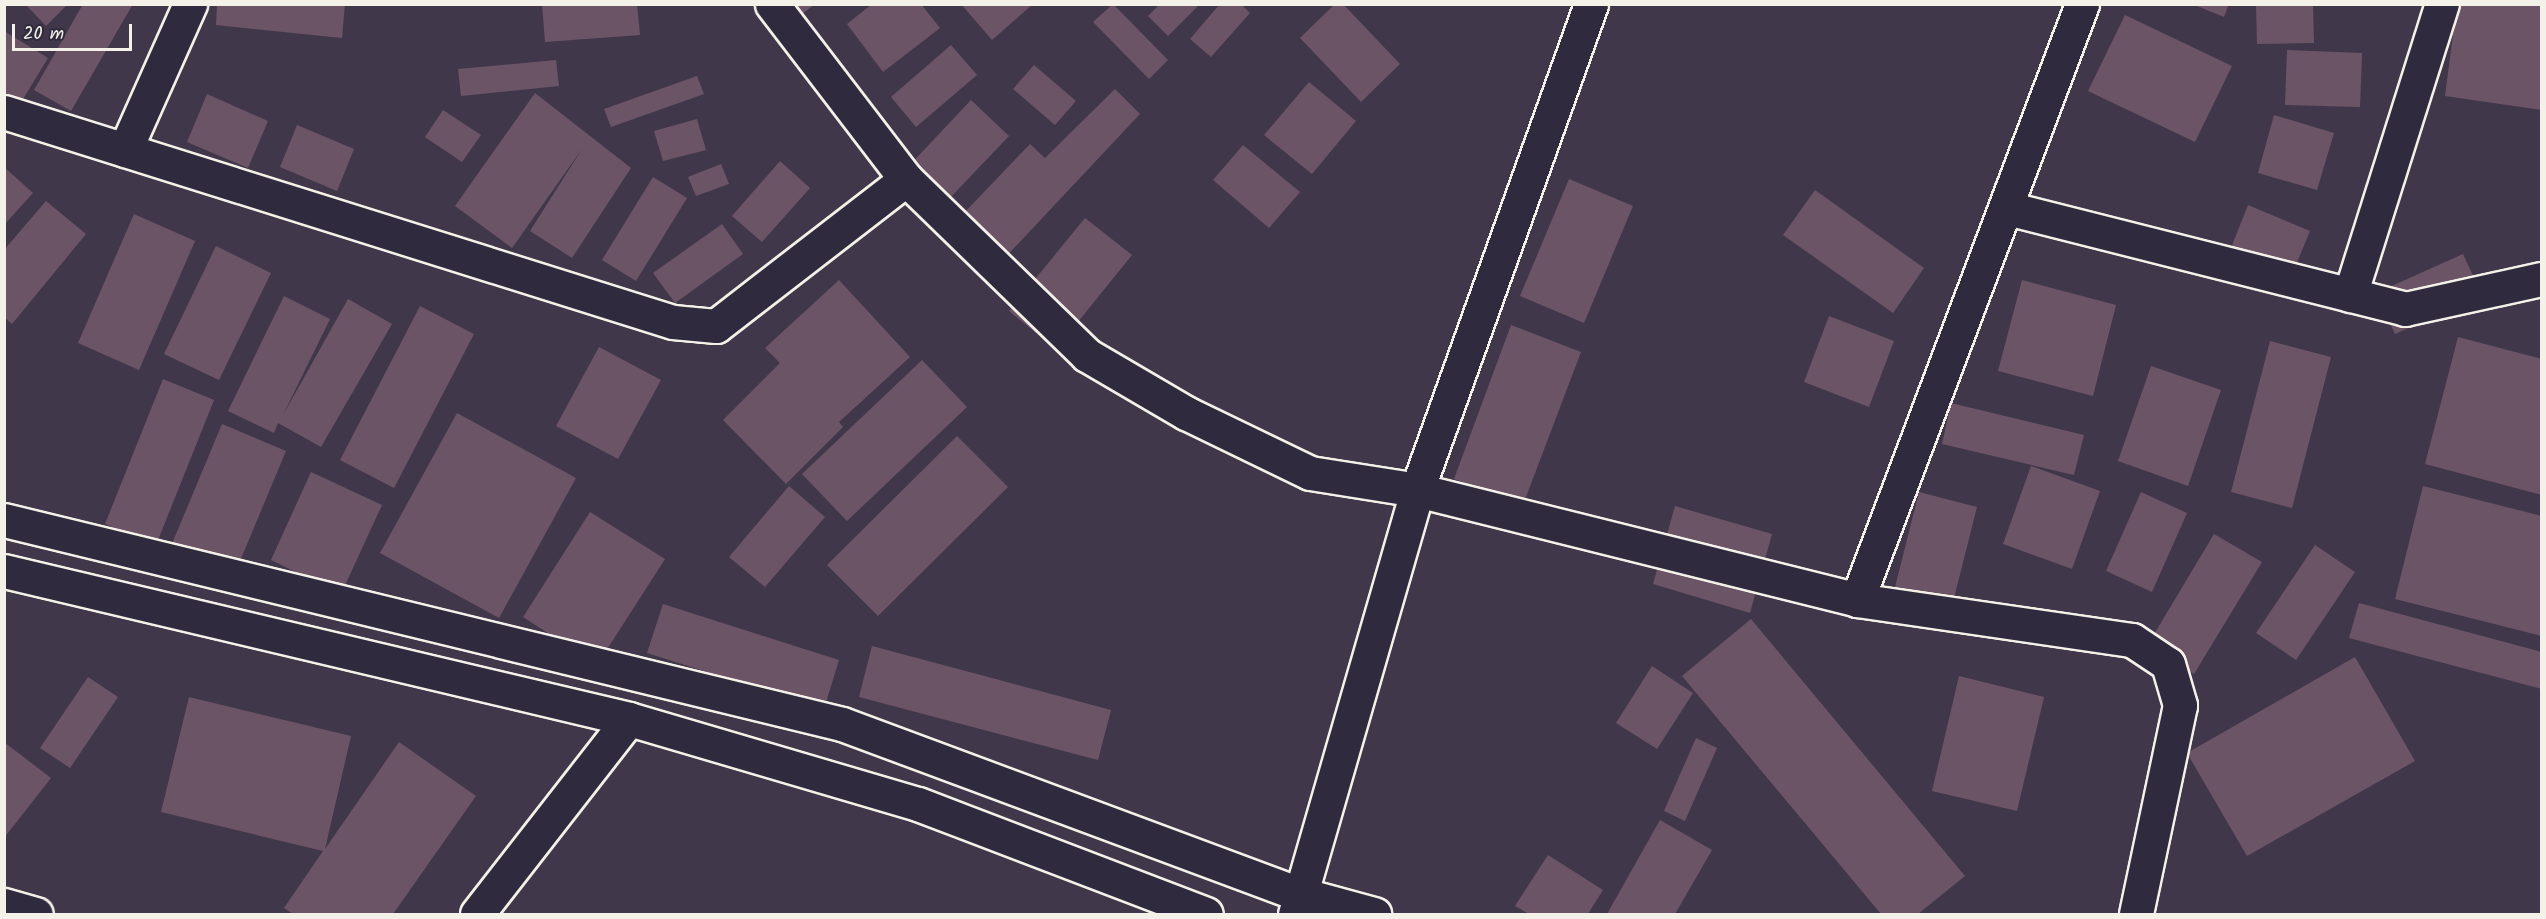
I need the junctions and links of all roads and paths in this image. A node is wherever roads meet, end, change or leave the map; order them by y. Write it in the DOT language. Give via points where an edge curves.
graph roads {
  1 [pos="190,4"];
  2 [pos="772,4"];
  3 [pos="1591,4"];
  4 [pos="2082,4"];
  5 [pos="2442,4"];
  6 [pos="4,112"];
  7 [pos="125,150"];
  8 [pos="906,179"];
  9 [pos="2007,208"];
  10 [pos="2541,279"];
  11 [pos="2350,295"];
  12 [pos="1417,490"];
  13 [pos="4,520"];
  14 [pos="4,570"];
  15 [pos="1857,600"];
  16 [pos="629,719"];
  17 [pos="1297,904"];
  18 [pos="4,905"];
  19 [pos="36,915"];
  20 [pos="477,915"];
  21 [pos="1206,915"];
  22 [pos="1374,915"];
  23 [pos="2136,915"];
  1 -- 7 [label="street"];
  2 -- 8 [label="street"];
  3 -- 12 [label="street"];
  4 -- 9 [label="street"];
  5 -- 11 [label="street"];
  6 -- 7 [label="street"];
  7 -- 8 [label="street" via="673,322 717,326"];
  8 -- 12 [label="street" via="1087,355 1186,413 1310,473"];
  9 -- 11 [label="street"];
  9 -- 15 [label="street"];
  10 -- 11 [label="street" via="2405,309"];
  12 -- 15 [label="street"];
  12 -- 17 [label="street"];
  13 -- 17 [label="street" via="842,724"];
  14 -- 16 [label="street"];
  15 -- 23 [label="street" via="2132,640 2168,664 2180,705"];
  16 -- 20 [label="street"];
  16 -- 21 [label="street" via="918,804"];
  17 -- 22 [label="street"];
  18 -- 19 [label="street"];
}
